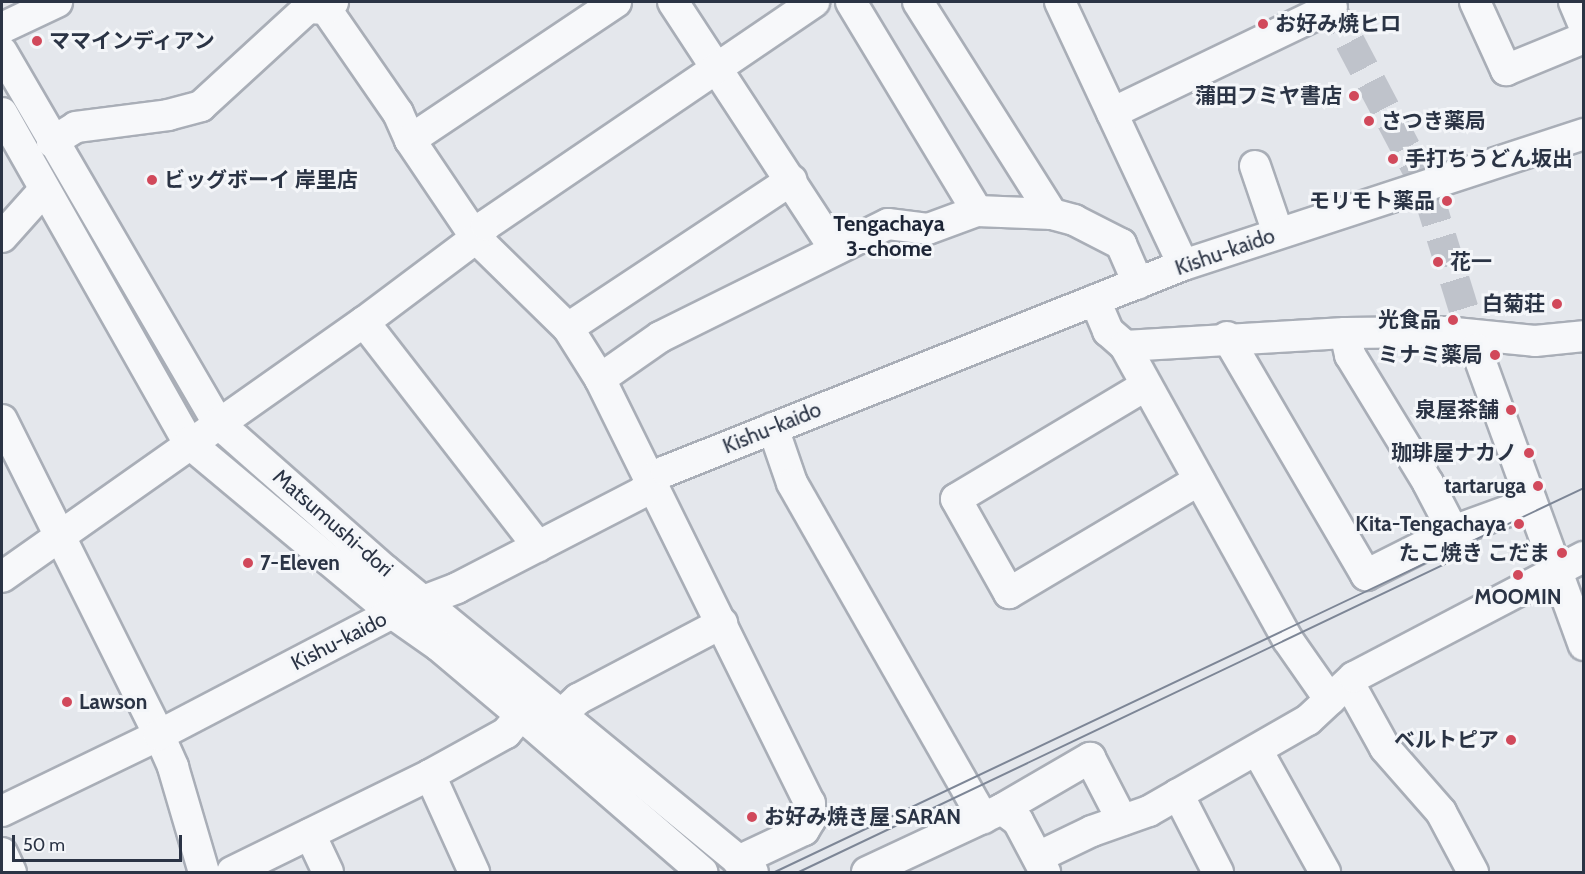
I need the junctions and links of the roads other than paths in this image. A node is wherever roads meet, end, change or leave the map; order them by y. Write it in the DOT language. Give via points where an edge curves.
graph roads {
  1 [pos="57,2"];
  2 [pos="616,2"];
  3 [pos="673,2"];
  4 [pos="814,2"];
  5 [pos="851,2"];
  6 [pos="918,2"];
  7 [pos="1060,2"];
  8 [pos="1475,2"];
  9 [pos="1574,2"];
  10 [pos="330,5"];
  11 [pos="1332,7"];
  12 [pos="1584,25"];
  13 [pos="2,28"];
  14 [pos="1584,38"];
  15 [pos="2,52"];
  16 [pos="719,66"];
  17 [pos="2,113"];
  18 [pos="1112,113"];
  19 [pos="1584,134"];
  20 [pos="410,140"];
  21 [pos="52,142"];
  22 [pos="1255,166"];
  23 [pos="792,180"];
  24 [pos="44,190"];
  25 [pos="978,211"];
  26 [pos="1052,214"];
  27 [pos="1278,234"];
  28 [pos="2,237"];
  29 [pos="476,238"];
  30 [pos="835,250"];
  31 [pos="1183,265"];
  32 [pos="1138,283"];
  33 [pos="1095,300"];
  34 [pos="364,322"];
  35 [pos="568,328"];
  36 [pos="1345,333"];
  37 [pos="1584,336"];
  38 [pos="1227,337"];
  39 [pos="1486,344"];
  40 [pos="1125,346"];
  41 [pos="600,379"];
  42 [pos="1145,386"];
  43 [pos="2,420"];
  44 [pos="218,423"];
  45 [pos="773,428"];
  46 [pos="189,443"];
  47 [pos="651,478"];
  48 [pos="1199,480"];
  49 [pos="1530,503"];
  50 [pos="1453,531"];
  51 [pos="60,535"];
  52 [pos="538,546"];
  53 [pos="1584,557"];
  54 [pos="1554,571"];
  55 [pos="2,577"];
  56 [pos="426,601"];
  57 [pos="392,613"];
  58 [pos="722,623"];
  59 [pos="1584,645"];
  60 [pos="1340,692"];
  61 [pos="563,713"];
  62 [pos="521,715"];
  63 [pos="159,735"];
  64 [pos="1257,750"];
  65 [pos="430,775"];
  66 [pos="1178,794"];
  67 [pos="2,811"];
  68 [pos="992,814"];
  69 [pos="1122,820"];
  70 [pos="310,834"];
  71 [pos="2,853"];
  72 [pos="1042,865"];
  73 [pos="746,867"];
  74 [pos="11,873"];
  75 [pos="204,873"];
  76 [pos="232,873"];
  77 [pos="328,873"];
  78 [pos="474,873"];
  79 [pos="702,873"];
  80 [pos="867,873"];
  81 [pos="1218,873"];
  82 [pos="1325,873"];
  83 [pos="1473,873"];
  1 -- 13 [label="street"];
  2 -- 20 [label="street"];
  3 -- 16 [label="street"];
  4 -- 16 [label="street"];
  5 -- 25 [label="street"];
  6 -- 26 [label="street"];
  7 -- 18 [label="street"];
  8 -- 14 [label="street" via="1506,69"];
  9 -- 12 [label="street"];
  10 -- 20 [label="street" via="398,113"];
  10 -- 21 [label="street" via="308,8 201,106 168,115 76,127"];
  11 -- 18 [label="street"];
  15 -- 21 [label="street, Matsumushi-dori"];
  16 -- 23 [label="street"];
  16 -- 29 [label="street" via="486,225"];
  17 -- 24 [label="street, Matsumushi-dori"];
  18 -- 31 [label="street"];
  19 -- 27 [label="street, Kishu-kaido"];
  20 -- 29 [label="street"];
  21 -- 44 [label="street, Matsumushi-dori"];
  22 -- 27 [label="street"];
  23 -- 30 [label="street"];
  23 -- 35 [label="street"];
  24 -- 28 [label="street"];
  24 -- 46 [label="street, Matsumushi-dori"];
  25 -- 26 [label="street"];
  25 -- 30 [label="street" via="928,229 888,225"];
  26 -- 32 [label="street" via="1074,220 1120,244"];
  27 -- 31 [label="street, Kishu-kaido"];
  29 -- 34 [label="street"];
  29 -- 35 [label="street"];
  30 -- 41 [label="street" via="660,337"];
  31 -- 32 [label="street, Kishu-kaido"];
  32 -- 33 [label="street, Kishu-kaido"];
  33 -- 40 [label="street" via="1108,331"];
  33 -- 45 [label="street, Kishu-kaido"];
  34 -- 44 [label="street"];
  34 -- 52 [label="street"];
  35 -- 41 [label="street"];
  36 -- 38 [label="street"];
  36 -- 39 [label="street" via="1445,332"];
  36 -- 50 [label="street" via="1350,355"];
  37 -- 39 [label="street"];
  38 -- 40 [label="street"];
  38 -- 50 [label="street" via="1366,575"];
  39 -- 49 [label="street"];
  40 -- 42 [label="street"];
  41 -- 47 [label="street"];
  42 -- 48 [label="street"];
  42 -- 48 [label="street" via="956,499 1009,592"];
  43 -- 51 [label="street"];
  44 -- 46 [label="street"];
  44 -- 56 [label="street, Matsumushi-dori" via="385,570"];
  45 -- 47 [label="street, Kishu-kaido"];
  45 -- 68 [label="street" via="792,483"];
  46 -- 51 [label="street"];
  46 -- 57 [label="street, Matsumushi-dori"];
  47 -- 52 [label="street, Kishu-kaido" via="643,492"];
  47 -- 58 [label="street"];
  48 -- 60 [label="street" via="1288,640"];
  49 -- 50 [label="street"];
  49 -- 54 [label="street"];
  51 -- 55 [label="street"];
  51 -- 63 [label="street"];
  52 -- 56 [label="street, Kishu-kaido"];
  53 -- 54 [label="street"];
  54 -- 59 [label="street"];
  54 -- 60 [label="street" via="1354,677"];
  56 -- 57 [label="street, Kishu-kaido"];
  56 -- 61 [label="street, Matsumushi-dori"];
  57 -- 62 [label="street, Matsumushi-dori" via="439,646"];
  57 -- 63 [label="street, Kishu-kaido"];
  58 -- 61 [label="street" via="578,699"];
  58 -- 73 [label="street" via="810,803 810,820 804,830"];
  60 -- 64 [label="street" via="1308,720"];
  60 -- 83 [label="street" via="1441,812"];
  61 -- 73 [label="street, Matsumushi-dori"];
  62 -- 65 [label="street" via="506,733"];
  62 -- 79 [label="street, Matsumushi-dori"];
  63 -- 67 [label="street, Kishu-kaido"];
  63 -- 75 [label="street" via="173,767"];
  64 -- 66 [label="street"];
  64 -- 82 [label="street"];
  65 -- 70 [label="street"];
  65 -- 78 [label="street"];
  66 -- 69 [label="street" via="1149,812"];
  66 -- 81 [label="street"];
  68 -- 69 [label="street" via="1090,758"];
  68 -- 72 [label="street" via="1018,821"];
  68 -- 80 [label="street"];
  69 -- 72 [label="street"];
  70 -- 76 [label="street"];
  70 -- 77 [label="street"];
  71 -- 74 [label="street"];
}
